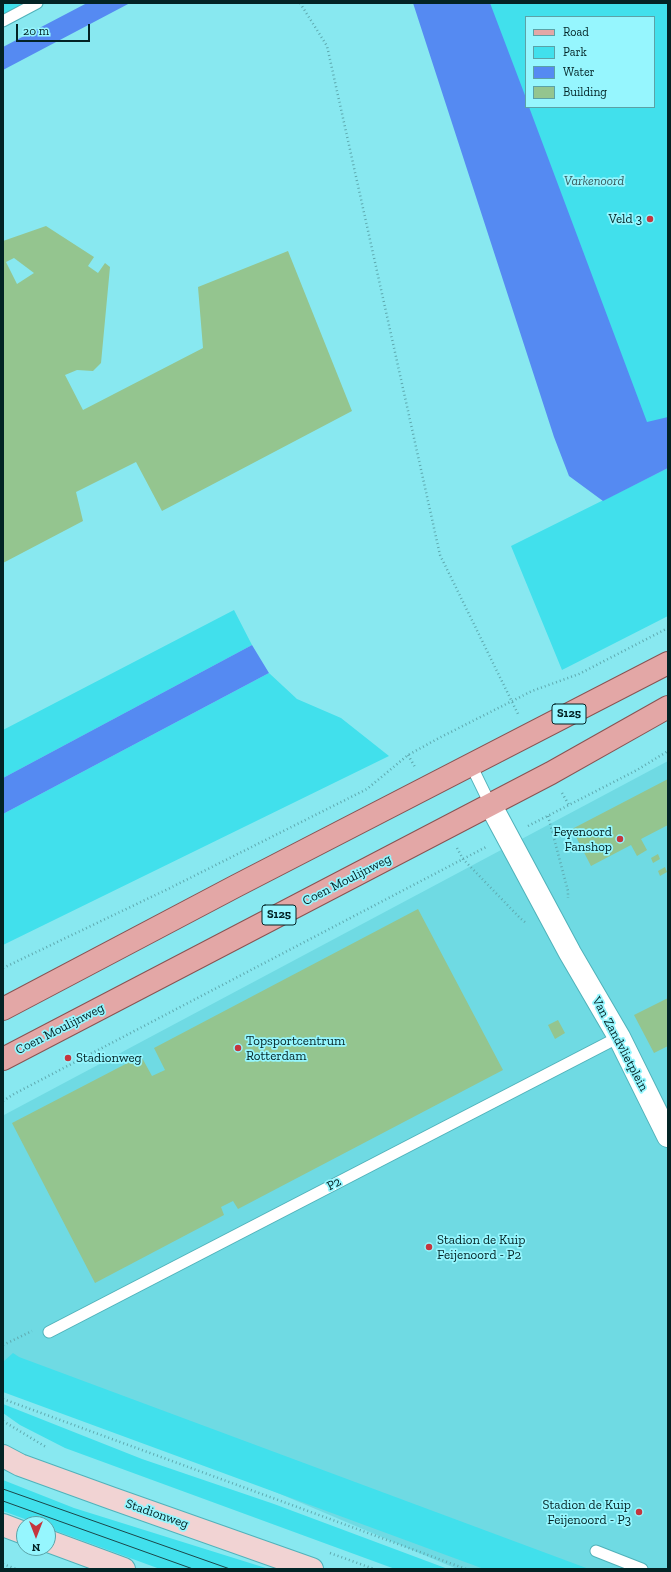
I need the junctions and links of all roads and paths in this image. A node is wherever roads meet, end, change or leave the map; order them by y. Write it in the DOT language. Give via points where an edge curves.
graph roads {
  1 [pos="37,3"];
  2 [pos="300,3"];
  3 [pos="3,21"];
  4 [pos="668,628"];
  5 [pos="668,663"];
  6 [pos="511,701"];
  7 [pos="668,707"];
  8 [pos="668,751"];
  9 [pos="471,765"];
  10 [pos="490,804"];
  11 [pos="569,805"];
  12 [pos="548,816"];
  13 [pos="568,899"];
  14 [pos="532,927"];
  15 [pos="3,968"];
  16 [pos="3,1009"];
  17 [pos="619,1037"];
  18 [pos="3,1059"];
  19 [pos="3,1101"];
  20 [pos="668,1136"];
  21 [pos="38,1328"];
  22 [pos="49,1332"];
  23 [pos="3,1345"];
  24 [pos="3,1399"];
  25 [pos="3,1456"];
  26 [pos="3,1525"];
  27 [pos="16,1530"];
  28 [pos="56,1544"];
  29 [pos="596,1552"];
  30 [pos="3,1564"];
  31 [pos="16,1569"];
  32 [pos="124,1569"];
  33 [pos="312,1569"];
  34 [pos="466,1569"];
  35 [pos="642,1569"];
  1 -- 3 [label="lane"];
  2 -- 6 [label="path" via="327,46 440,555"];
  4 -- 6 [label="path" via="579,674"];
  5 -- 9 [label="main road, S125"];
  6 -- 15 [label="path" via="408,755 367,789"];
  7 -- 10 [label="main road, Coen Moulijnweg / S125"];
  8 -- 11 [label="path"];
  9 -- 10 [label="lane"];
  9 -- 16 [label="main road, S125"];
  10 -- 17 [label="street, Van Zandvlietplein" via="570,953"];
  10 -- 18 [label="main road, Coen Moulijnweg / S125"];
  12 -- 13 [label="path"];
  14 -- 19 [label="path" via="520,918 463,859"];
  17 -- 20 [label="street, Van Zandvlietplein"];
  17 -- 22 [label="lane, P2"];
  21 -- 23 [label="path"];
  24 -- 34 [label="path"];
  25 -- 33 [label="main road, Stadionweg" via="20,1465"];
  26 -- 27 [label="main road"];
  28 -- 32 [label="main road"];
  29 -- 35 [label="lane"];
  30 -- 31 [label="path"];
}
